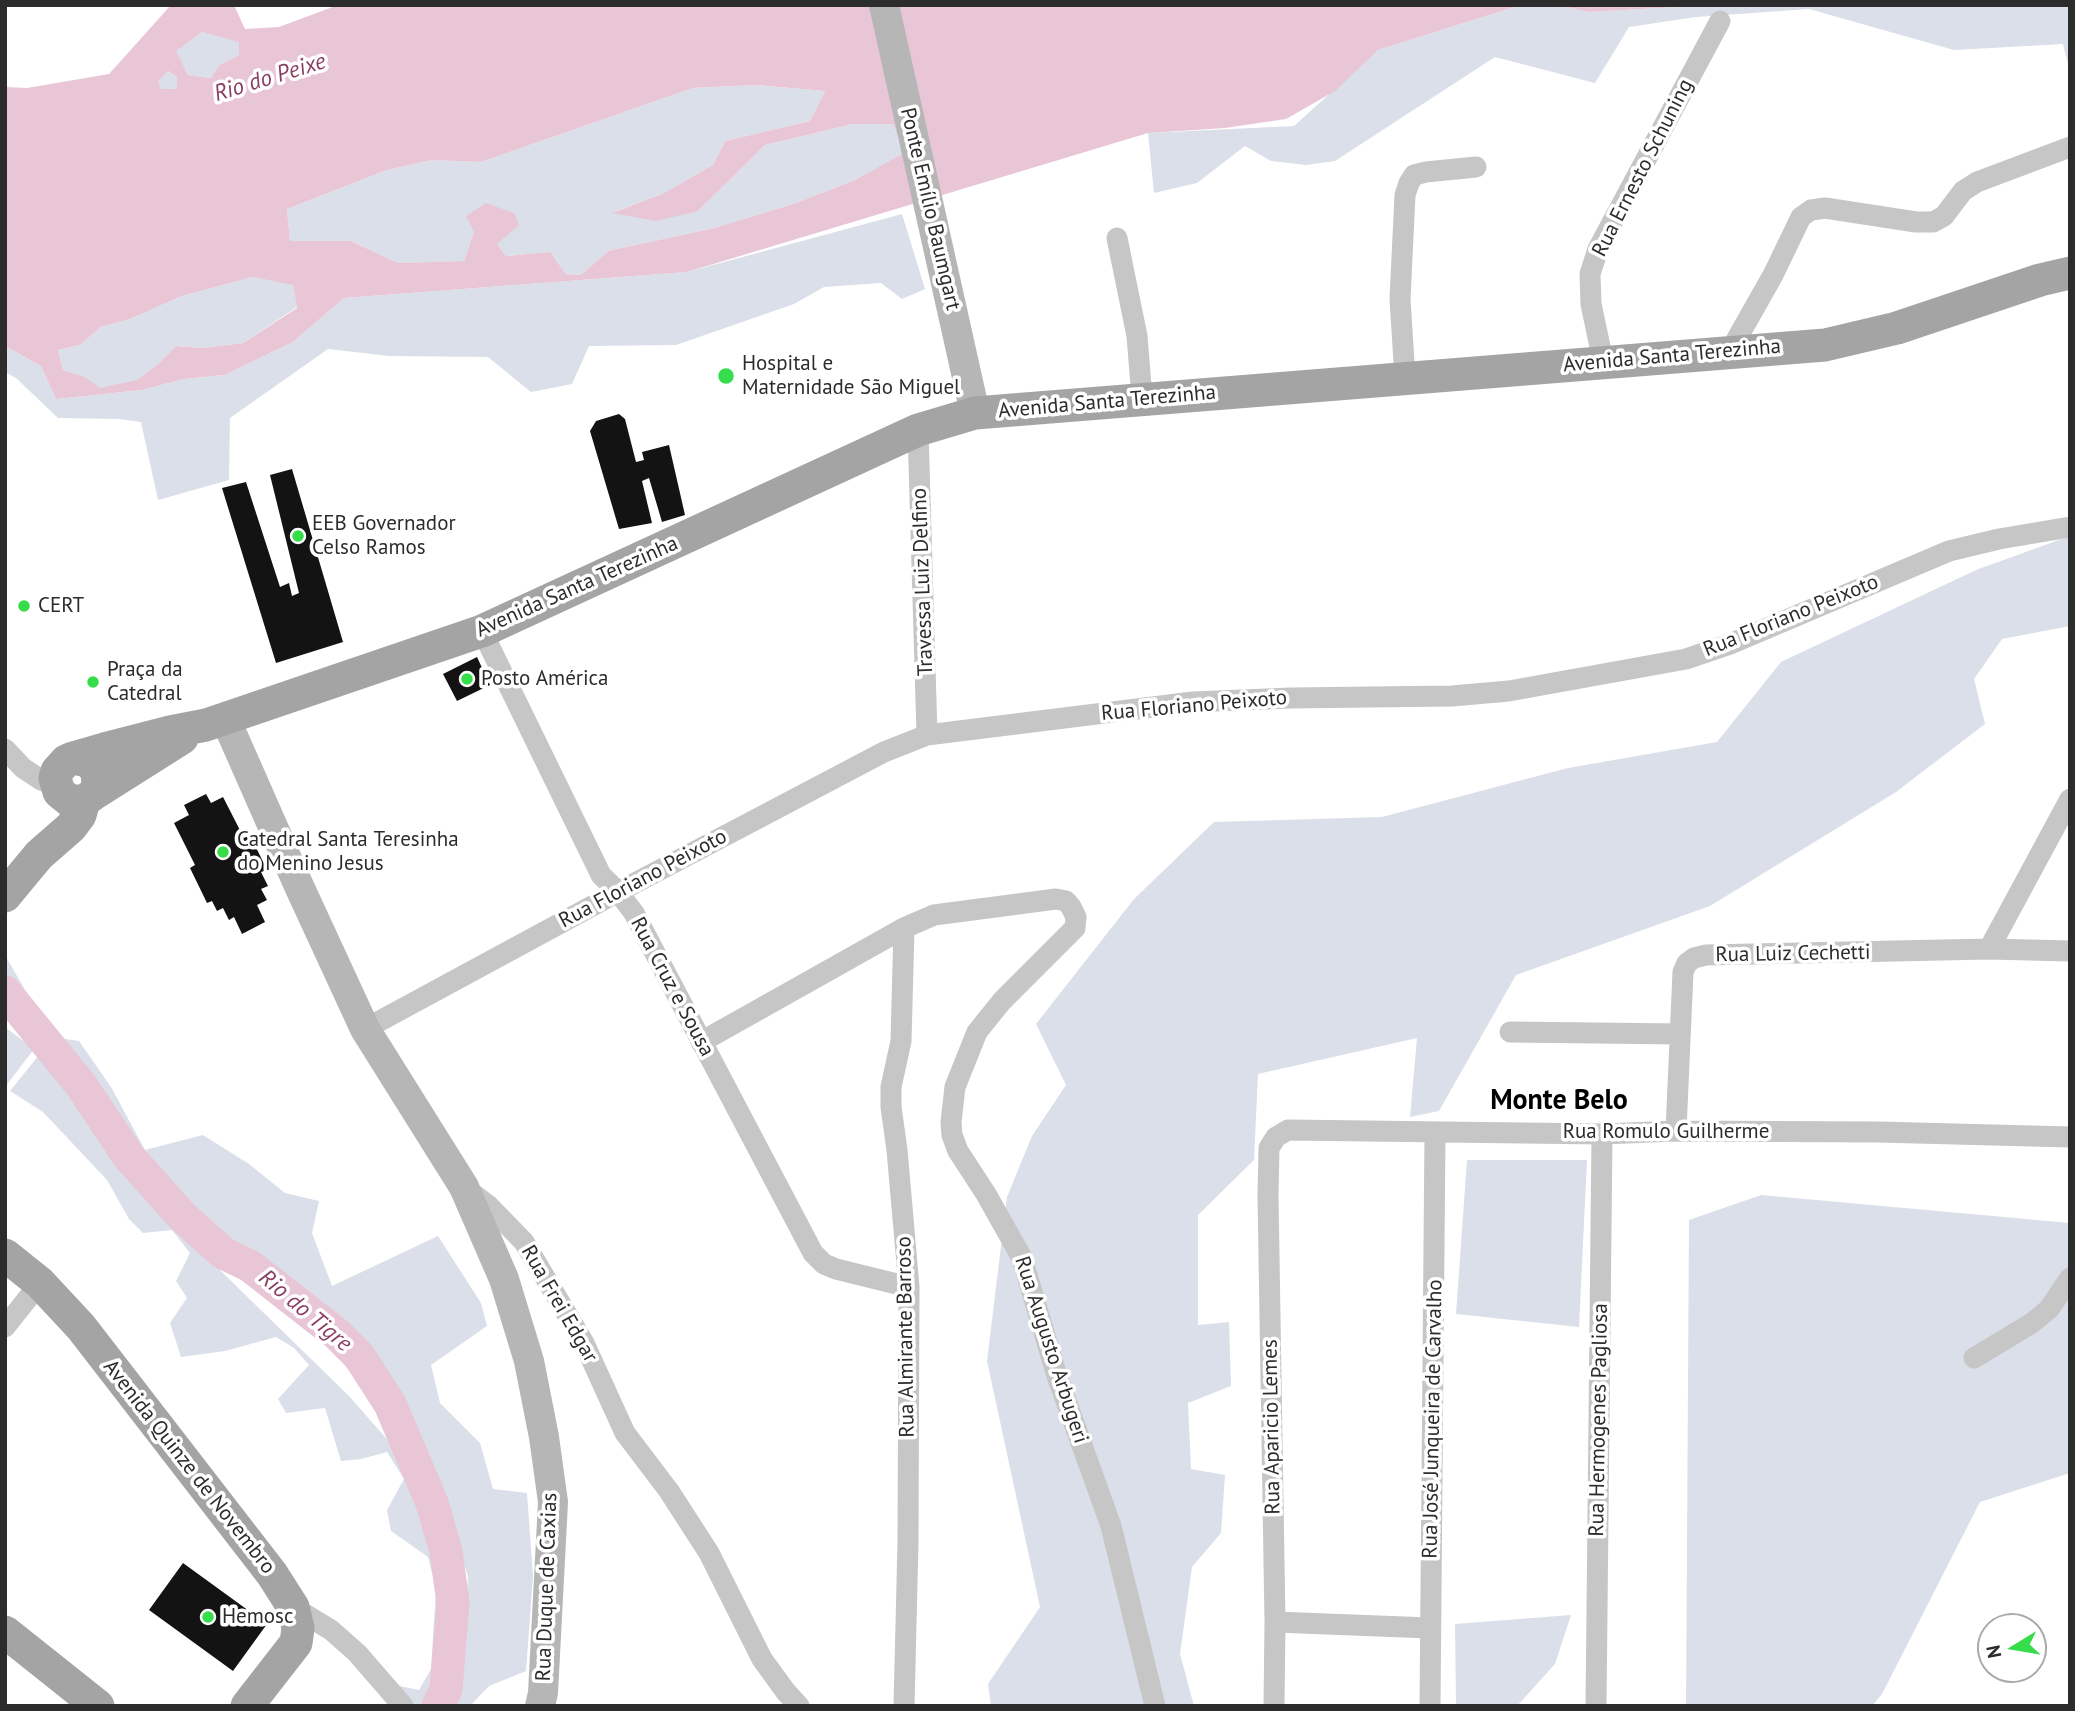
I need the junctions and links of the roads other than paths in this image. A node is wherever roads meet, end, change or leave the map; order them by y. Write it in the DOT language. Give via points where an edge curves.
graph roads {
  1 [pos="884,5"];
  2 [pos="1720,21"];
  3 [pos="2070,147"];
  4 [pos="1476,167"];
  5 [pos="1116,238"];
  6 [pos="2070,273"];
  7 [pos="1730,351"];
  8 [pos="1603,361"];
  9 [pos="1405,378"];
  10 [pos="1142,398"];
  11 [pos="975,413"];
  12 [pos="918,430"];
  13 [pos="2070,527"];
  14 [pos="482,631"];
  15 [pos="210,723"];
  16 [pos="928,735"];
  17 [pos="8,752"];
  18 [pos="72,782"];
  19 [pos="2070,799"];
  20 [pos="618,892"];
  21 [pos="5,896"];
  22 [pos="904,928"];
  23 [pos="1989,949"];
  24 [pos="2070,950"];
  25 [pos="365,1029"];
  26 [pos="1510,1032"];
  27 [pos="1680,1034"];
  28 [pos="701,1042"];
  29 [pos="1676,1131"];
  30 [pos="1435,1132"];
  31 [pos="1602,1134"];
  32 [pos="2070,1137"];
  33 [pos="1269,1148"];
  34 [pos="464,1187"];
  35 [pos="5,1255"];
  36 [pos="2070,1278"];
  37 [pos="40,1283"];
  38 [pos="909,1287"];
  39 [pos="5,1327"];
  40 [pos="1975,1359"];
  41 [pos="293,1607"];
  42 [pos="1275,1622"];
  43 [pos="1430,1628"];
  44 [pos="5,1632"];
  45 [pos="98,1706"];
  46 [pos="247,1706"];
  47 [pos="403,1706"];
  48 [pos="540,1706"];
  49 [pos="799,1706"];
  50 [pos="904,1706"];
  51 [pos="1155,1706"];
  52 [pos="1274,1706"];
  53 [pos="1430,1706"];
  54 [pos="1596,1706"];
  1 -- 11 [label="street, Ponte Emílio Baumgart"];
  2 -- 8 [label="street, Rua Ernesto Schuning" via="1598,249 1590,274 1591,304"];
  3 -- 7 [label="street" via="1978,182 1933,222 1811,210 1801,218"];
  4 -- 9 [label="street" via="1426,172 1414,175 1409,183 1400,299"];
  5 -- 10 [label="street" via="1137,336"];
  6 -- 7 [label="main road, Avenida Santa Terezinha" via="1897,328 1825,345"];
  7 -- 8 [label="main road, Avenida Santa Terezinha"];
  8 -- 9 [label="main road, Avenida Santa Terezinha"];
  9 -- 10 [label="main road, Avenida Santa Terezinha"];
  10 -- 11 [label="main road, Avenida Santa Terezinha"];
  11 -- 12 [label="main road, Avenida Santa Terezinha"];
  12 -- 14 [label="main road, Avenida Santa Terezinha"];
  12 -- 16 [label="street, Travessa Luiz Delfino"];
  13 -- 16 [label="street, Rua Floriano Peixoto" via="1949,551 1686,659 1523,689 1452,696 1193,702"];
  14 -- 15 [label="main road, Avenida Santa Terezinha"];
  14 -- 20 [label="street, Rua Cruz e Sousa" via="601,875"];
  15 -- 18 [label="main road, Avenida Santa Terezinha" via="173,745"];
  15 -- 25 [label="street, Rua Frei Edgar" via="299,886"];
  16 -- 20 [label="street, Rua Floriano Peixoto" via="884,752"];
  17 -- 18 [label="street" via="33,775"];
  18 -- 21 [label="main road" via="79,815"];
  19 -- 23 [label="street"];
  20 -- 25 [label="street, Rua Floriano Peixoto"];
  20 -- 28 [label="street, Rua Cruz e Sousa" via="634,913"];
  22 -- 28 [label="street, Rua Augusto Arbugeri"];
  22 -- 38 [label="street, Rua Almirante Barroso" via="901,1041 891,1107"];
  22 -- 51 [label="street, Rua Augusto Arbugeri" via="934,915 1056,899 1066,901 1076,917 1075,928 977,1032 955,1087 950,1122 958,1151 1022,1258 1056,1373 1111,1526"];
  23 -- 24 [label="street, Rua Luiz Cechetti"];
  23 -- 27 [label="street, Rua Luiz Cechetti" via="1695,958 1684,972"];
  25 -- 34 [label="street, Rua Frei Edgar"];
  26 -- 27 [label="street"];
  27 -- 29 [label="street, Rua Luiz Cechetti"];
  28 -- 38 [label="street, Rua Cruz e Sousa" via="813,1253 836,1269"];
  29 -- 31 [label="street, Rua Romulo Guilherme"];
  29 -- 32 [label="street, Rua Romulo Guilherme"];
  30 -- 31 [label="street, Rua Romulo Guilherme"];
  30 -- 33 [label="street, Rua Romulo Guilherme" via="1288,1130"];
  30 -- 43 [label="street, Rua José Junqueira de Carvalho"];
  31 -- 54 [label="street, Rua Hermogenes Pagliosa"];
  33 -- 42 [label="street, Rua Aparicio Lemes"];
  34 -- 48 [label="street, Rua Duque de Caxias" via="504,1279 529,1361 554,1502"];
  34 -- 49 [label="street, Rua Frei Edgar" via="524,1242 584,1343 625,1433 709,1553 762,1658"];
  35 -- 37 [label="main road, Avenida Quinze de Novembro"];
  36 -- 40 [label="street" via="2032,1323"];
  37 -- 39 [label="street"];
  37 -- 41 [label="main road, Avenida Quinze de Novembro" via="89,1338"];
  38 -- 50 [label="street, Rua Almirante Barroso"];
  41 -- 46 [label="main road" via="296,1643"];
  41 -- 47 [label="street, Avenida Quinze de Novembro" via="331,1630 357,1653"];
  42 -- 43 [label="street"];
  42 -- 52 [label="street, Rua Aparicio Lemes"];
  43 -- 53 [label="street, Rua José Junqueira de Carvalho"];
  44 -- 45 [label="main road"];
}
